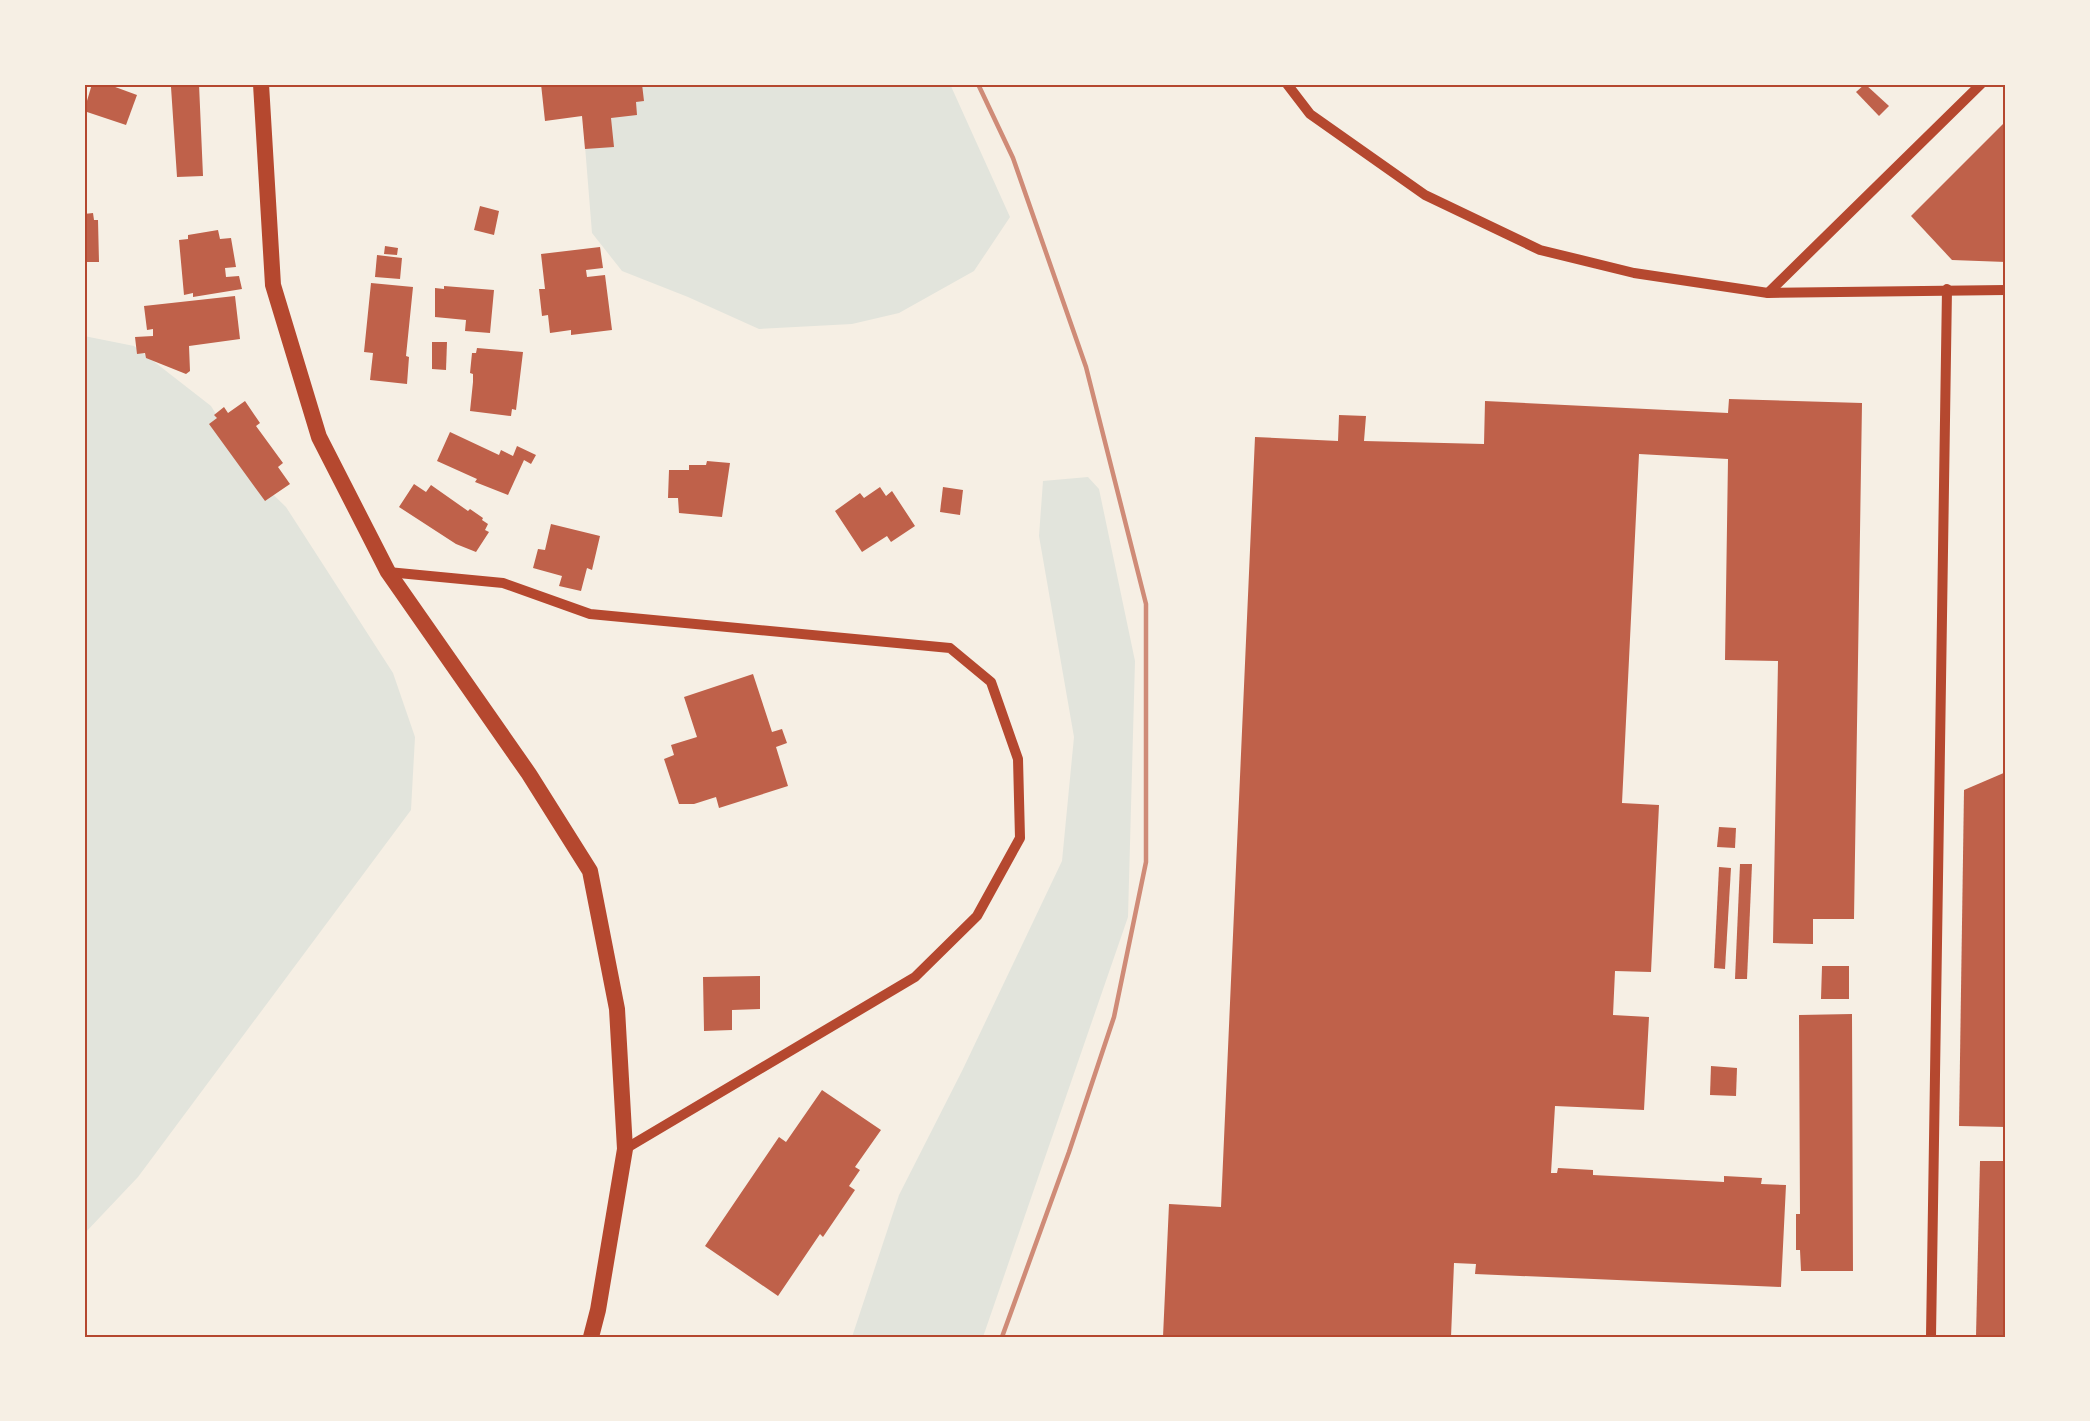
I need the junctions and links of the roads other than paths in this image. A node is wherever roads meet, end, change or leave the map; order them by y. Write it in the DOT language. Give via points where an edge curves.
graph roads {
  1 [pos="261,84"];
  2 [pos="1287,84"];
  3 [pos="1981,84"];
  4 [pos="1947,289"];
  5 [pos="2006,290"];
  6 [pos="1768,292"];
  7 [pos="388,572"];
  8 [pos="625,1149"];
  9 [pos="591,1337"];
  10 [pos="1931,1337"];
  1 -- 7 [label="highway" via="273,285 319,437"];
  2 -- 6 [label="street" via="1310,114 1425,195 1540,250 1634,273"];
  3 -- 6 [label="street"];
  4 -- 5 [label="street"];
  4 -- 6 [label="street"];
  4 -- 10 [label="street"];
  7 -- 8 [label="highway" via="529,774 590,871 617,1009"];
  7 -- 8 [label="street" via="503,583 590,614 950,648 991,682 1018,759 1020,838 977,916 915,976"];
  8 -- 9 [label="highway"];
}
